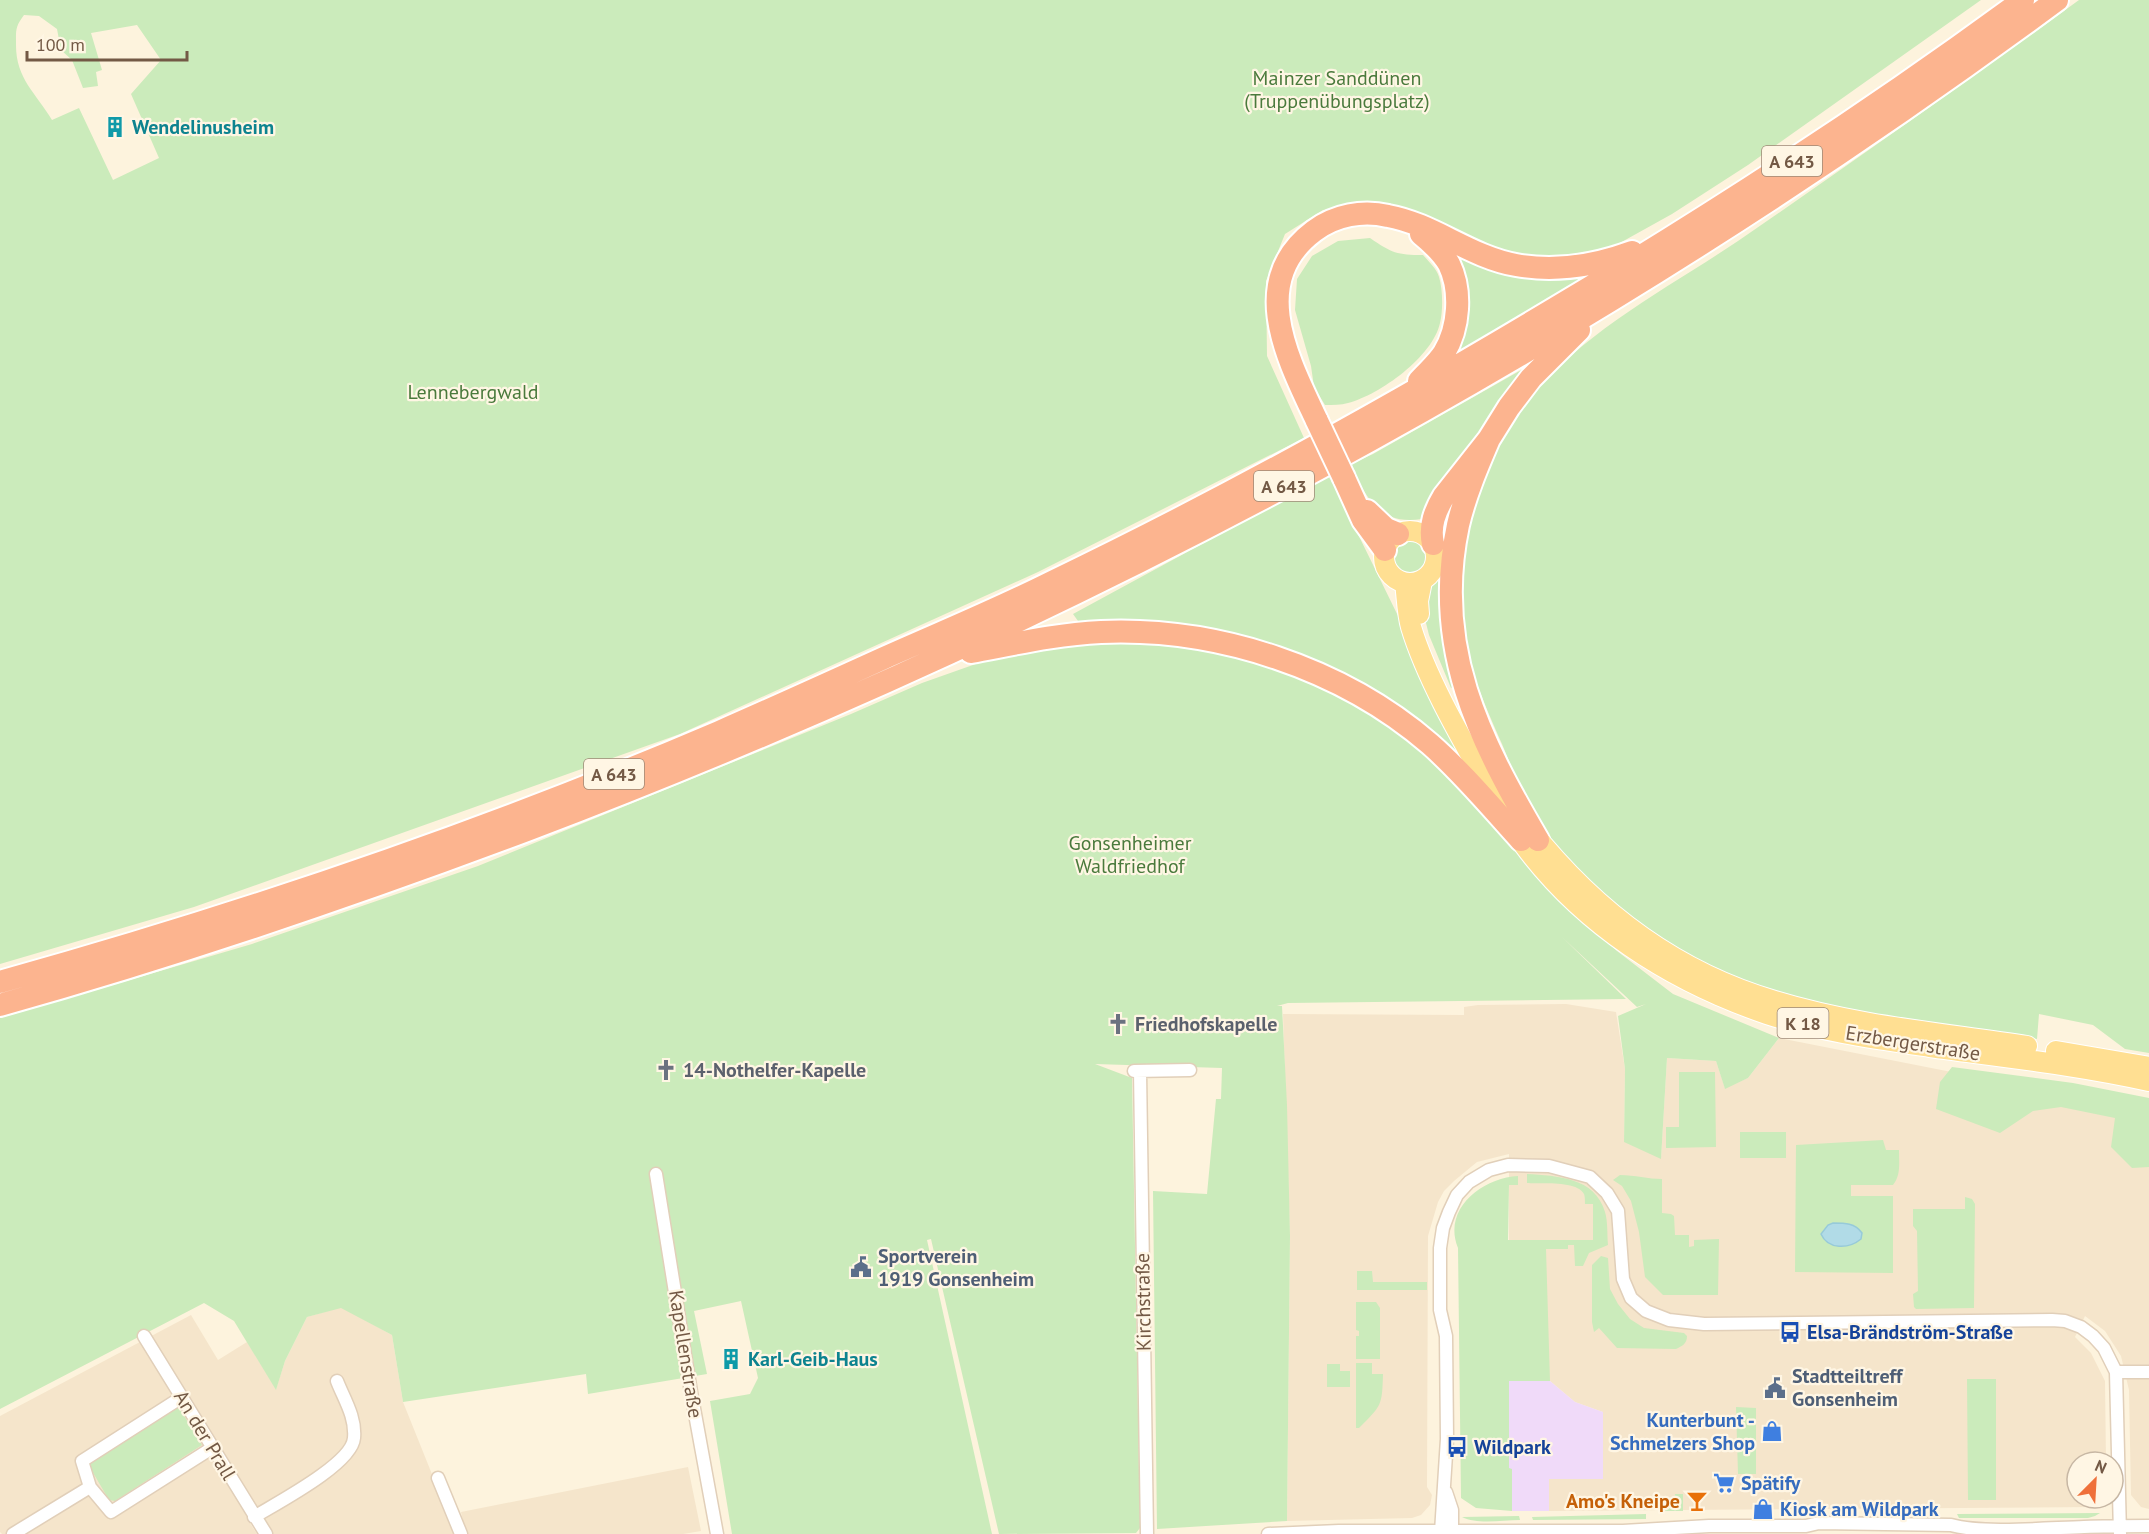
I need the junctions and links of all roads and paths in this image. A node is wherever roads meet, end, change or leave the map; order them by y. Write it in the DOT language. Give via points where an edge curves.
graph roads {
  1 [pos="2023,0"];
  2 [pos="2057,0"];
  3 [pos="1391,216"];
  4 [pos="1673,238"];
  5 [pos="1619,296"];
  6 [pos="1402,398"];
  7 [pos="1489,439"];
  8 [pos="1392,542"];
  9 [pos="1433,544"];
  10 [pos="1413,582"];
  11 [pos="940,658"];
  12 [pos="1530,840"];
  13 [pos="0,982"];
  14 [pos="0,1005"];
  15 [pos="2149,1067"];
  16 [pos="1190,1070"];
  17 [pos="2149,1081"];
  18 [pos="656,1174"];
  19 [pos="144,1336"];
  20 [pos="2116,1372"];
  21 [pos="2149,1372"];
  22 [pos="337,1380"];
  23 [pos="182,1397"];
  24 [pos="212,1448"];
  25 [pos="438,1478"];
  26 [pos="90,1487"];
  27 [pos="254,1517"];
  28 [pos="2149,1526"];
  29 [pos="2120,1530"];
  30 [pos="1446,1532"];
  31 [pos="1346,1533"];
  32 [pos="1510,1533"];
  33 [pos="13,1534"];
  34 [pos="266,1534"];
  35 [pos="461,1534"];
  36 [pos="717,1534"];
  37 [pos="1147,1534"];
  38 [pos="1268,1534"];
  1 -- 4 [label="highway, A 643" via="1910,81"];
  2 -- 5 [label="highway, A 643" via="1810,173"];
  3 -- 4 [label="highway" via="1482,255 1534,268 1603,261"];
  3 -- 6 [label="highway" via="1419,232 1440,251 1452,273 1457,299 1444,353"];
  3 -- 8 [label="highway, bridge" via="1344,216 1308,236 1291,254 1281,277 1277,304 1279,326 1291,363 1363,520"];
  4 -- 6 [label="highway, A 643"];
  5 -- 7 [label="highway" via="1546,361"];
  5 -- 11 [label="highway, A 643" via="1375,438 1215,523"];
  6 -- 13 [label="highway, A 643" via="1204,506 1048,584 708,736 423,847 230,913"];
  7 -- 9 [label="highway" via="1438,506 1432,525"];
  7 -- 12 [label="highway" via="1465,503 1454,552 1455,647 1486,746"];
  8 -- 9 [label="main road" via="1406,532 1421,534"];
  8 -- 10 [label="main road" via="1384,558 1390,574"];
  9 -- 10 [label="main road" via="1434,569"];
  10 -- 12 [label="main road" via="1410,623 1431,676 1469,753"];
  11 -- 12 [label="highway" via="1058,636 1102,632 1190,637 1275,657 1316,673 1393,716 1461,772"];
  11 -- 14 [label="highway, A 643" via="721,754 414,873"];
  12 -- 15 [label="main road, Erzbergerstraße / K 18" via="1626,926 1684,963 1740,989 1845,1018"];
  12 -- 17 [label="main road, Erzbergerstraße / K 18" via="1563,890 1617,938 1676,976 1736,1002 1843,1033"];
  16 -- 37 [label="street, Kirchstraße" via="1136,1071"];
  18 -- 36 [label="street, Kapellenstraße"];
  19 -- 23 [label="street, An der Prall"];
  20 -- 21 [label="street"];
  20 -- 29 [label="street"];
  20 -- 30 [label="street" via="2093,1336 2065,1321 1704,1324 1670,1320 1646,1311 1631,1298 1623,1279 1618,1211 1600,1185 1568,1170 1508,1165 1489,1170 1469,1182 1458,1195 1443,1228 1440,1310 1446,1336 1445,1485 1452,1510"];
  22 -- 27 [label="street" via="353,1418 354,1440 349,1453 336,1466"];
  23 -- 24 [label="street, An der Prall"];
  23 -- 26 [label="street" via="82,1461"];
  24 -- 26 [label="street" via="111,1512"];
  24 -- 27 [label="street, An der Prall"];
  25 -- 35 [label="street"];
  26 -- 33 [label="street"];
  27 -- 34 [label="street, An der Prall"];
  28 -- 29 [label="street"];
  29 -- 32 [label="street" via="1984,1530 1951,1525 1819,1523"];
  30 -- 31 [label="street"];
  30 -- 32 [label="street"];
  31 -- 38 [label="street"];
}
